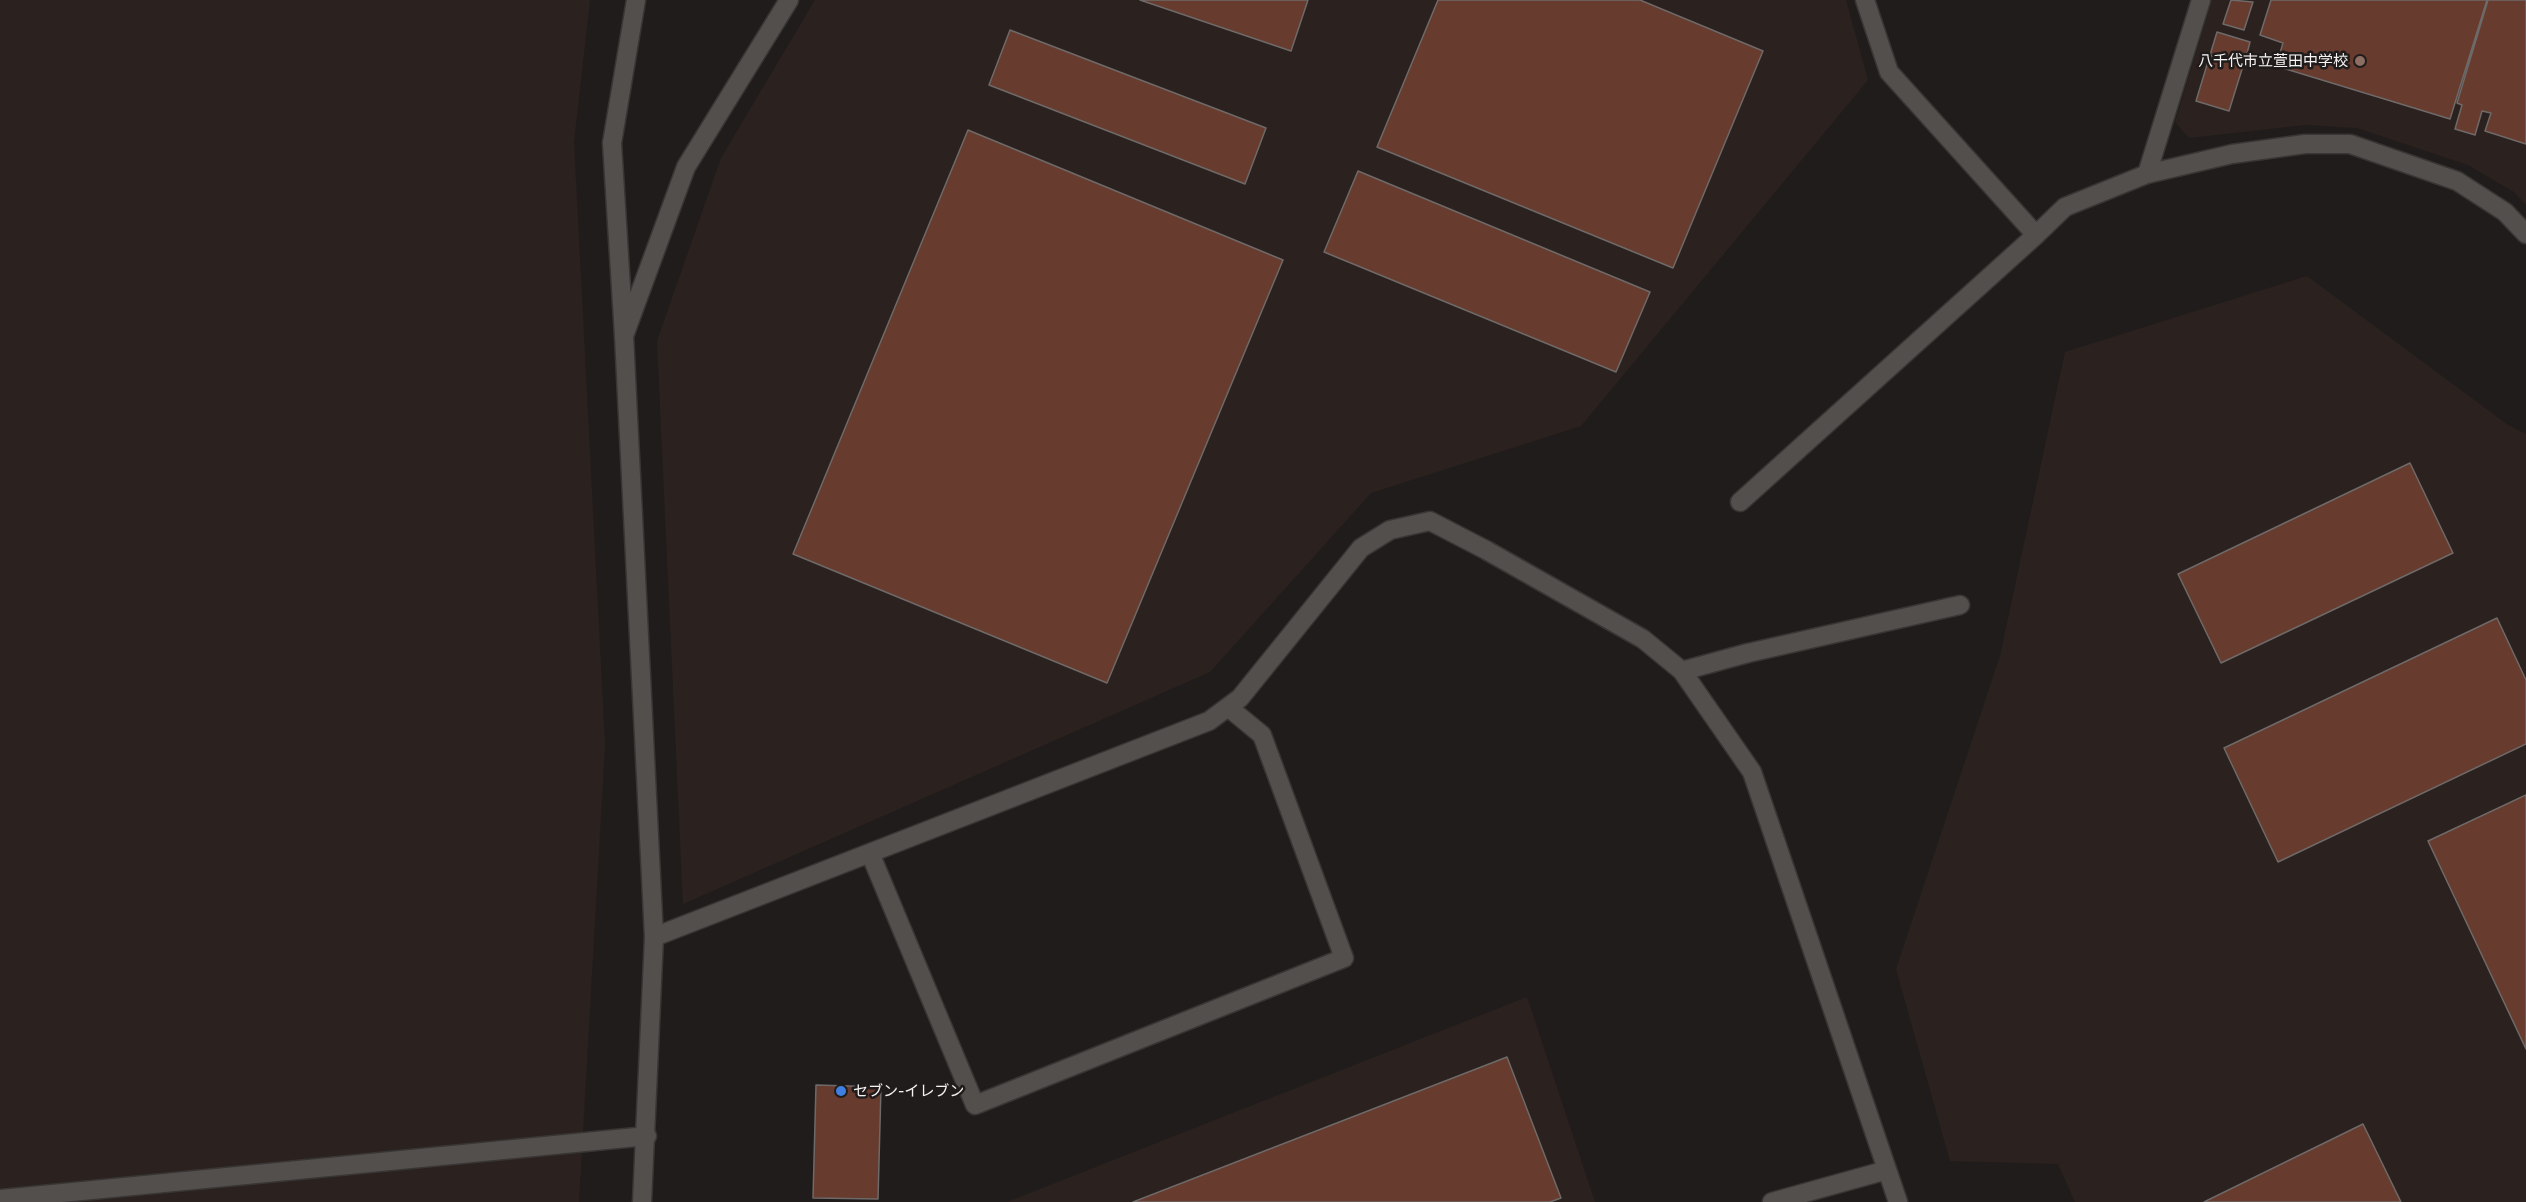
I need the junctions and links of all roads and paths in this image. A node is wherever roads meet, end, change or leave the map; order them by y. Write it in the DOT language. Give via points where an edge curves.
graph roads {
  1 [pos="636,0"];
  2 [pos="789,0"];
  3 [pos="1865,0"];
  4 [pos="2201,0"];
  5 [pos="2147,174"];
  6 [pos="2526,234"];
  7 [pos="2036,235"];
  8 [pos="624,336"];
  9 [pos="1740,502"];
  10 [pos="1960,605"];
  11 [pos="1682,671"];
  12 [pos="1228,707"];
  13 [pos="870,853"];
  14 [pos="654,937"];
  15 [pos="647,1136"];
  16 [pos="1887,1170"];
  17 [pos="0,1199"];
  18 [pos="642,1202"];
  19 [pos="1772,1202"];
  20 [pos="1898,1202"];
  1 -- 8 [label="street" via="612,143"];
  2 -- 8 [label="street" via="686,167"];
  3 -- 7 [label="street" via="1888,72"];
  4 -- 5 [label="street"];
  5 -- 6 [label="street" via="2232,154 2305,144 2350,144 2457,181 2505,212"];
  5 -- 7 [label="street" via="2065,207"];
  7 -- 9 [label="street"];
  8 -- 14 [label="street"];
  10 -- 11 [label="street"];
  11 -- 12 [label="street" via="1643,639 1430,521 1390,530 1361,548 1240,698"];
  11 -- 16 [label="street" via="1752,772"];
  12 -- 13 [label="street" via="1209,721"];
  12 -- 13 [label="street" via="1262,735 1344,958 975,1105"];
  13 -- 14 [label="street"];
  14 -- 15 [label="street"];
  15 -- 17 [label="street"];
  15 -- 18 [label="street"];
  16 -- 19 [label="street"];
  16 -- 20 [label="street"];
}
